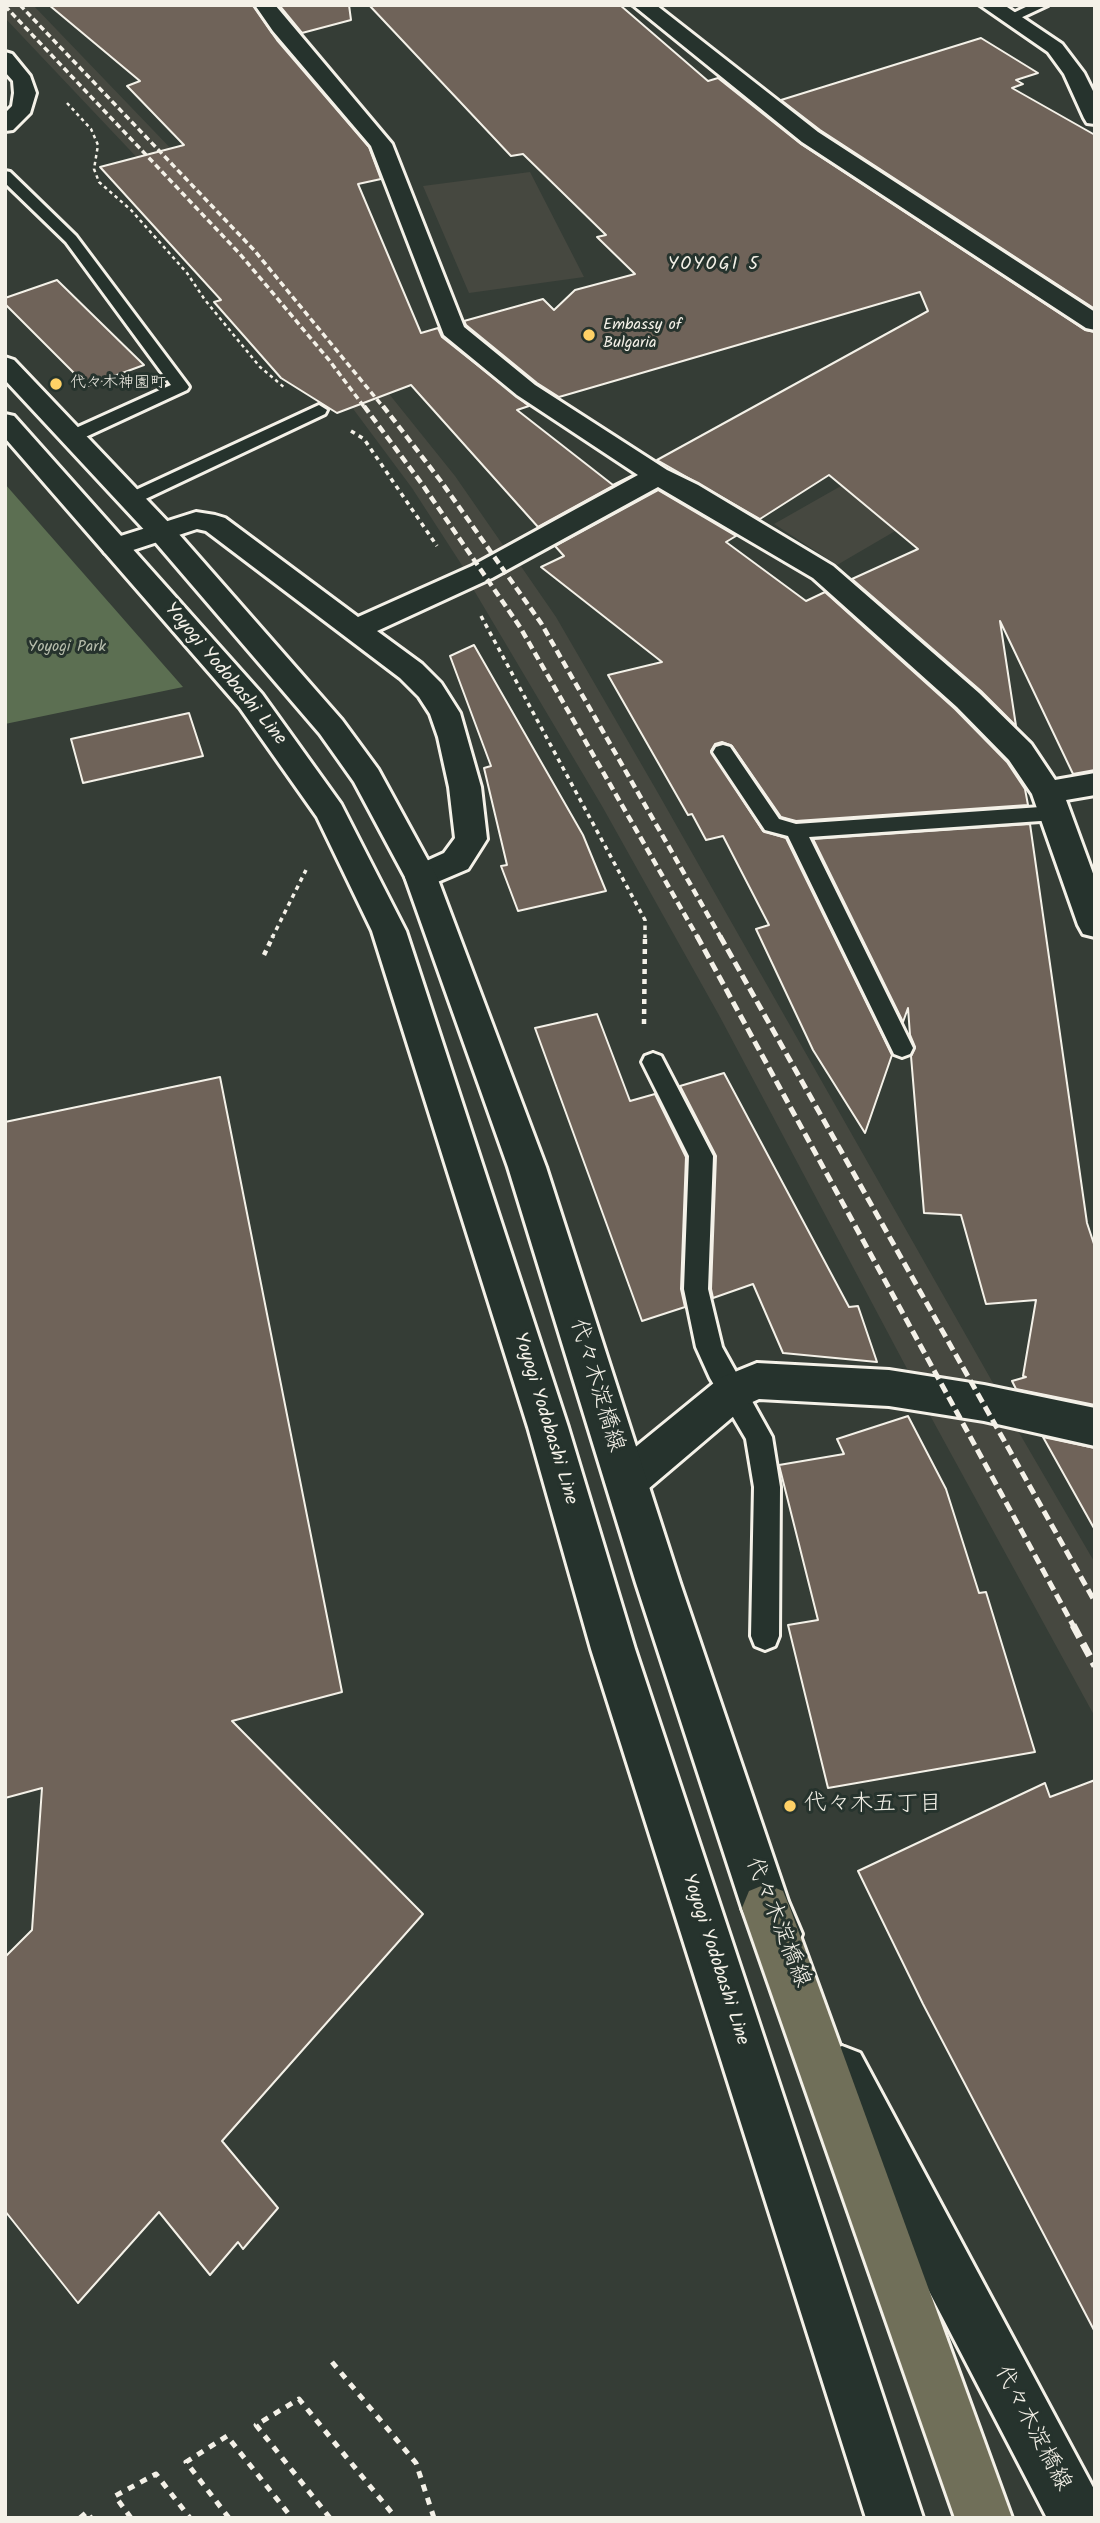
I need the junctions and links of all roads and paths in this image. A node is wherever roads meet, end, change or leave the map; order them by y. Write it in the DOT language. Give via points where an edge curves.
graph roads {
  1 [pos="265,5"];
  2 [pos="643,5"];
  3 [pos="989,5"];
  4 [pos="1042,5"];
  5 [pos="1011,17"];
  6 [pos="5,58"];
  7 [pos="60,97"];
  8 [pos="1095,118"];
  9 [pos="5,125"];
  10 [pos="5,175"];
  11 [pos="1095,323"];
  12 [pos="5,365"];
  13 [pos="319,410"];
  14 [pos="5,422"];
  15 [pos="73,436"];
  16 [pos="657,476"];
  17 [pos="131,499"];
  18 [pos="160,530"];
  19 [pos="115,547"];
  20 [pos="462,582"];
  21 [pos="356,629"];
  22 [pos="723,752"];
  23 [pos="1095,784"];
  24 [pos="1051,802"];
  25 [pos="796,831"];
  26 [pos="306,869"];
  27 [pos="421,877"];
  28 [pos="1095,925"];
  29 [pos="264,955"];
  30 [pos="902,1048"];
  31 [pos="653,1062"];
  32 [pos="734,1391"];
  33 [pos="1095,1427"];
  34 [pos="626,1481"];
  35 [pos="765,1636"];
  36 [pos="766,1908"];
  37 [pos="332,2362"];
  38 [pos="80,2518"];
  39 [pos="91,2518"];
  40 [pos="131,2518"];
  41 [pos="190,2518"];
  42 [pos="229,2518"];
  43 [pos="292,2518"];
  44 [pos="330,2518"];
  45 [pos="396,2518"];
  46 [pos="434,2518"];
  47 [pos="895,2518"];
  48 [pos="984,2518"];
  49 [pos="1078,2518"];
  1 -- 16 [label="street" via="381,144 453,330 526,390"];
  2 -- 11 [label="street" via="810,137"];
  3 -- 5 [label="street"];
  4 -- 5 [label="lane"];
  5 -- 8 [label="street" via="1055,48 1074,74"];
  6 -- 9 [label="street" via="23,80 25,93 22,108"];
  7 -- 13 [label="path" via="91,129 98,145 94,169 99,181 187,272 260,367"];
  10 -- 15 [label="lane" via="71,239 181,387"];
  12 -- 15 [label="street"];
  13 -- 17 [label="lane"];
  13 -- 20 [label="path" via="364,439"];
  14 -- 19 [label="street, Yoyogi Yodobashi Line"];
  15 -- 17 [label="street"];
  16 -- 20 [label="street"];
  16 -- 24 [label="street" via="823,572 1020,752"];
  17 -- 18 [label="street"];
  18 -- 19 [label="street"];
  18 -- 21 [label="street" via="196,520 215,524"];
  18 -- 27 [label="street" via="331,727 367,776"];
  19 -- 47 [label="street, Yoyogi Yodobashi Line" via="251,701 285,747 330,812 389,931 548,1427 613,1649"];
  20 -- 21 [label="street"];
  20 -- 31 [label="path" via="645,920 644,1025"];
  21 -- 27 [label="street" via="430,690 453,737 471,839 456,861"];
  22 -- 25 [label="lane" via="772,825"];
  23 -- 24 [label="street"];
  24 -- 25 [label="lane"];
  24 -- 28 [label="street"];
  25 -- 30 [label="lane"];
  26 -- 29 [label="path"];
  27 -- 34 [label="street, 代々木淀橋線" via="527,1167"];
  31 -- 32 [label="lane" via="701,1156 696,1289 709,1347"];
  32 -- 33 [label="street" via="757,1381 889,1388"];
  32 -- 34 [label="street"];
  32 -- 35 [label="lane" via="759,1437 767,1488"];
  34 -- 36 [label="street, 代々木淀橋線"];
  36 -- 48 [label="highway"];
  36 -- 49 [label="street, 代々木淀橋線" via="828,2045"];
  37 -- 46 [label="path" via="416,2463"];
  38 -- 39 [label="path" via="87,2512"];
  40 -- 41 [label="path" via="115,2496 156,2474"];
  42 -- 43 [label="path" via="186,2462 227,2436"];
  44 -- 45 [label="path" via="256,2425 299,2399"];
}
